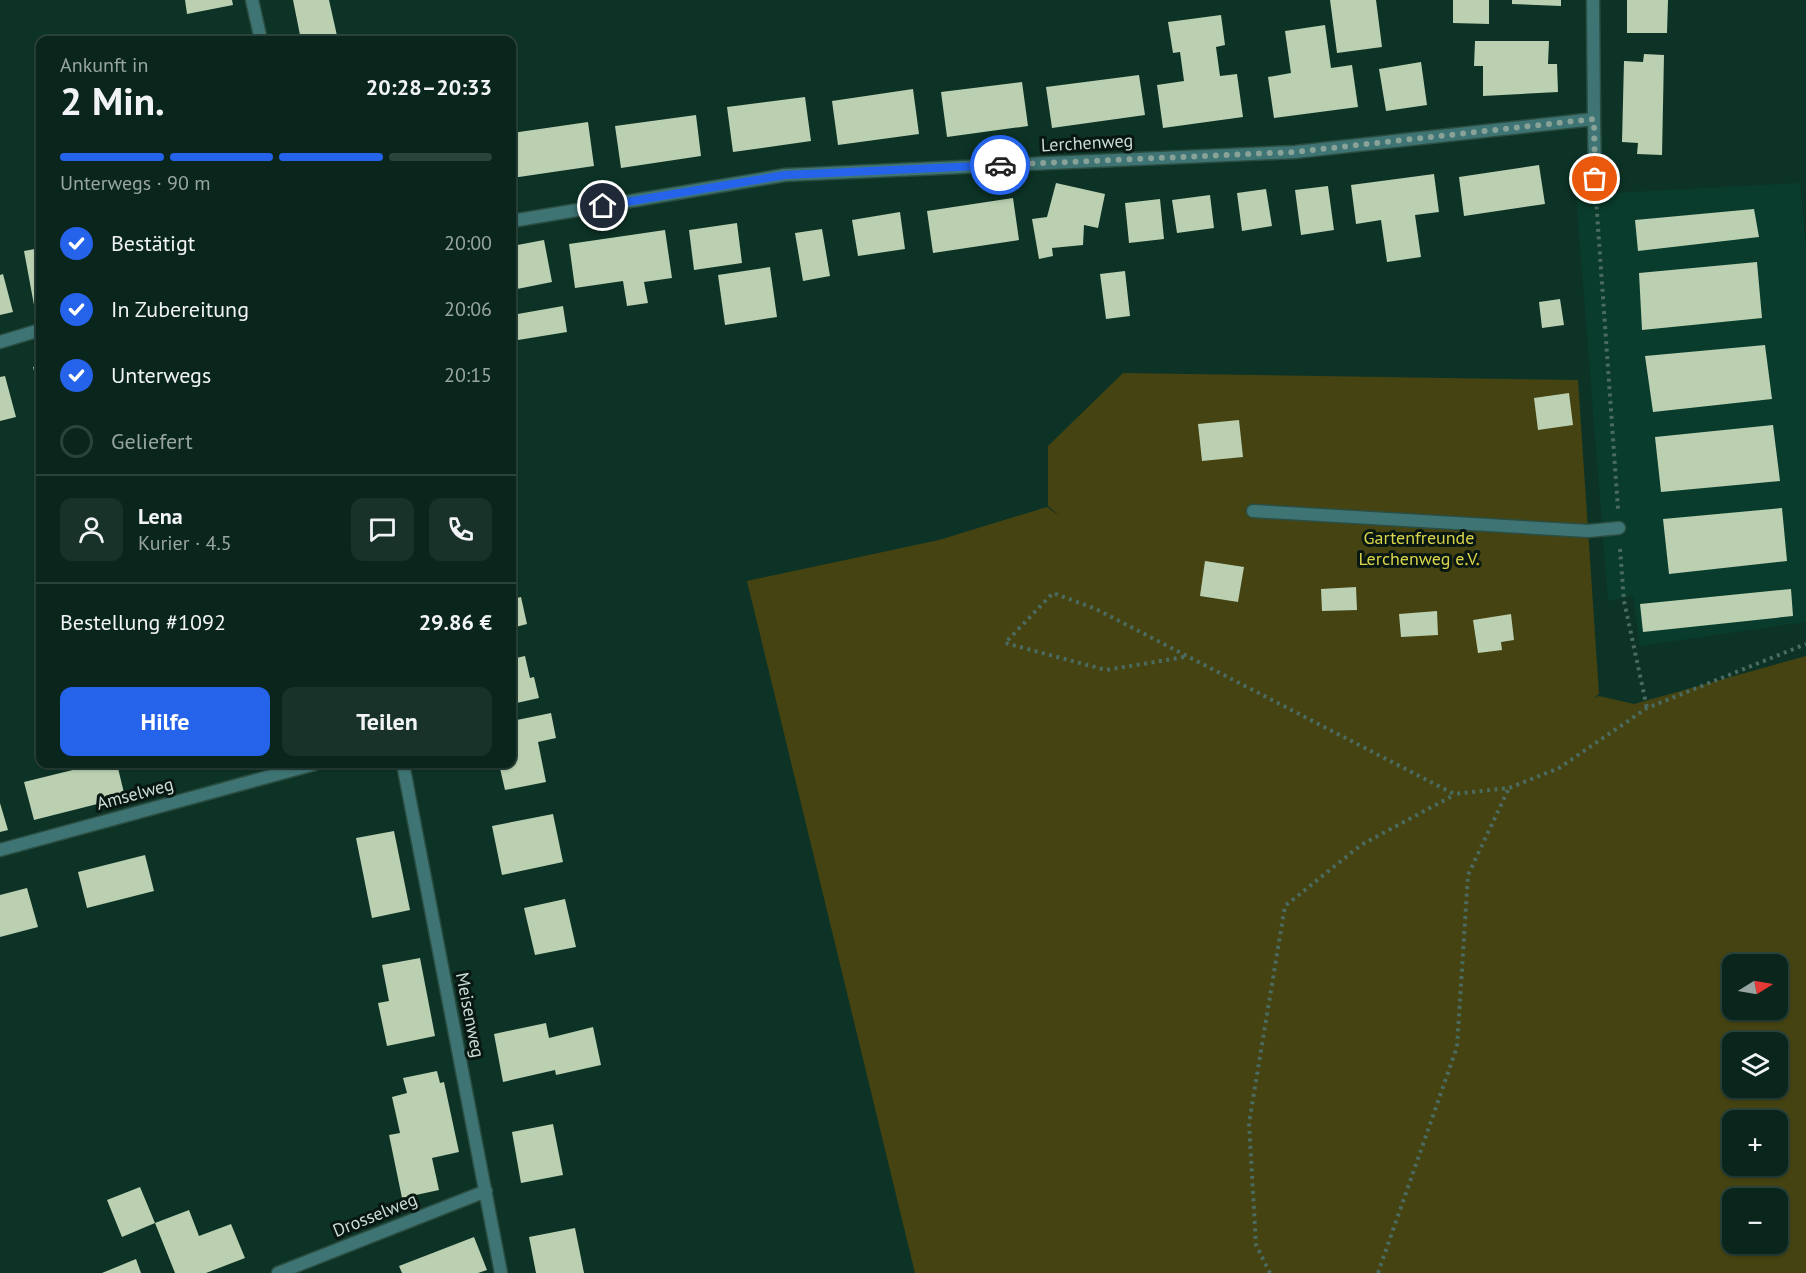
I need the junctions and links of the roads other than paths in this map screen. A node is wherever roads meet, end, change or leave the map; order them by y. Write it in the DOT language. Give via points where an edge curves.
graph roads {
  1 [pos="252,0"];
  2 [pos="1593,0"];
  3 [pos="260,36"];
  4 [pos="1594,119"];
  5 [pos="1595,179"];
  6 [pos="516,220"];
  7 [pos="36,331"];
  8 [pos="0,342"];
  9 [pos="1253,511"];
  10 [pos="1619,528"];
  11 [pos="300,768"];
  12 [pos="404,768"];
  13 [pos="0,850"];
  14 [pos="486,1191"];
  15 [pos="278,1273"];
  16 [pos="501,1273"];
  1 -- 3 [label="street"];
  2 -- 4 [label="street"];
  4 -- 5 [label="street"];
  4 -- 6 [label="street, Lerchenweg" via="1295,152 785,175"];
  7 -- 8 [label="street"];
  9 -- 10 [label="street" via="1588,531"];
  11 -- 13 [label="street, Amselweg"];
  12 -- 14 [label="street, Meisenweg"];
  14 -- 15 [label="street, Drosselweg"];
  14 -- 16 [label="street, Meisenweg"];
}
